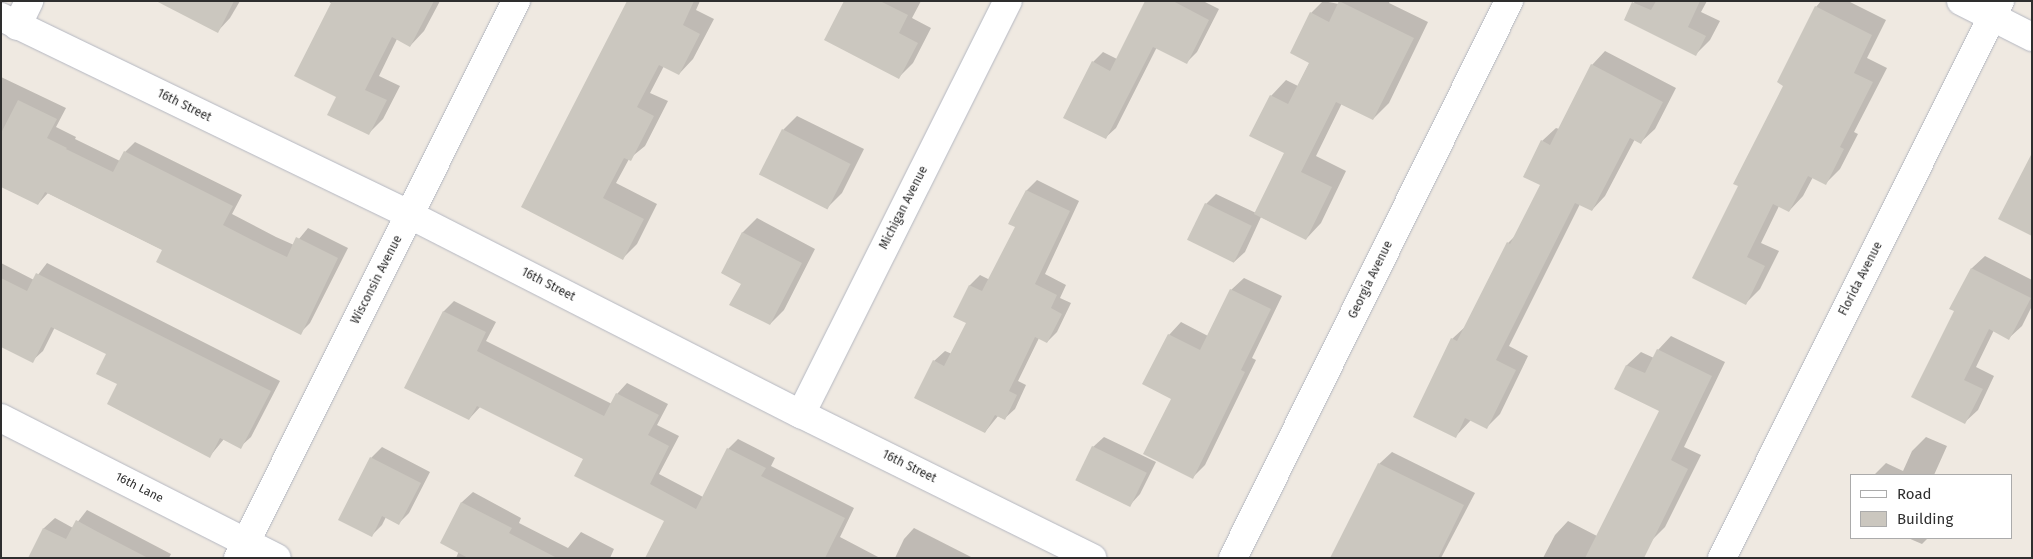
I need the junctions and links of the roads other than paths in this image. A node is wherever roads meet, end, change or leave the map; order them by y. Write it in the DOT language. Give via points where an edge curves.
graph roads {
  1 [pos="29,1"];
  2 [pos="516,1"];
  3 [pos="1008,1"];
  4 [pos="1509,1"];
  5 [pos="1961,1"];
  6 [pos="1996,9"];
  7 [pos="9,21"];
  8 [pos="2032,37"];
  9 [pos="410,215"];
  10 [pos="801,414"];
  11 [pos="1,418"];
  12 [pos="242,550"];
  13 [pos="277,558"];
  14 [pos="1092,558"];
  15 [pos="1234,558"];
  16 [pos="1722,558"];
  1 -- 7 [label="street"];
  2 -- 9 [label="street, Wisconsin Avenue"];
  3 -- 10 [label="street, Michigan Avenue"];
  4 -- 15 [label="street, Georgia Avenue"];
  5 -- 6 [label="street"];
  6 -- 8 [label="street"];
  6 -- 16 [label="street, Florida Avenue"];
  7 -- 9 [label="street, 16th Street"];
  9 -- 10 [label="street, 16th Street"];
  9 -- 12 [label="street, Wisconsin Avenue"];
  10 -- 14 [label="street, 16th Street"];
  11 -- 12 [label="street, 16th Lane"];
  12 -- 13 [label="street, 16th Lane"];
}
